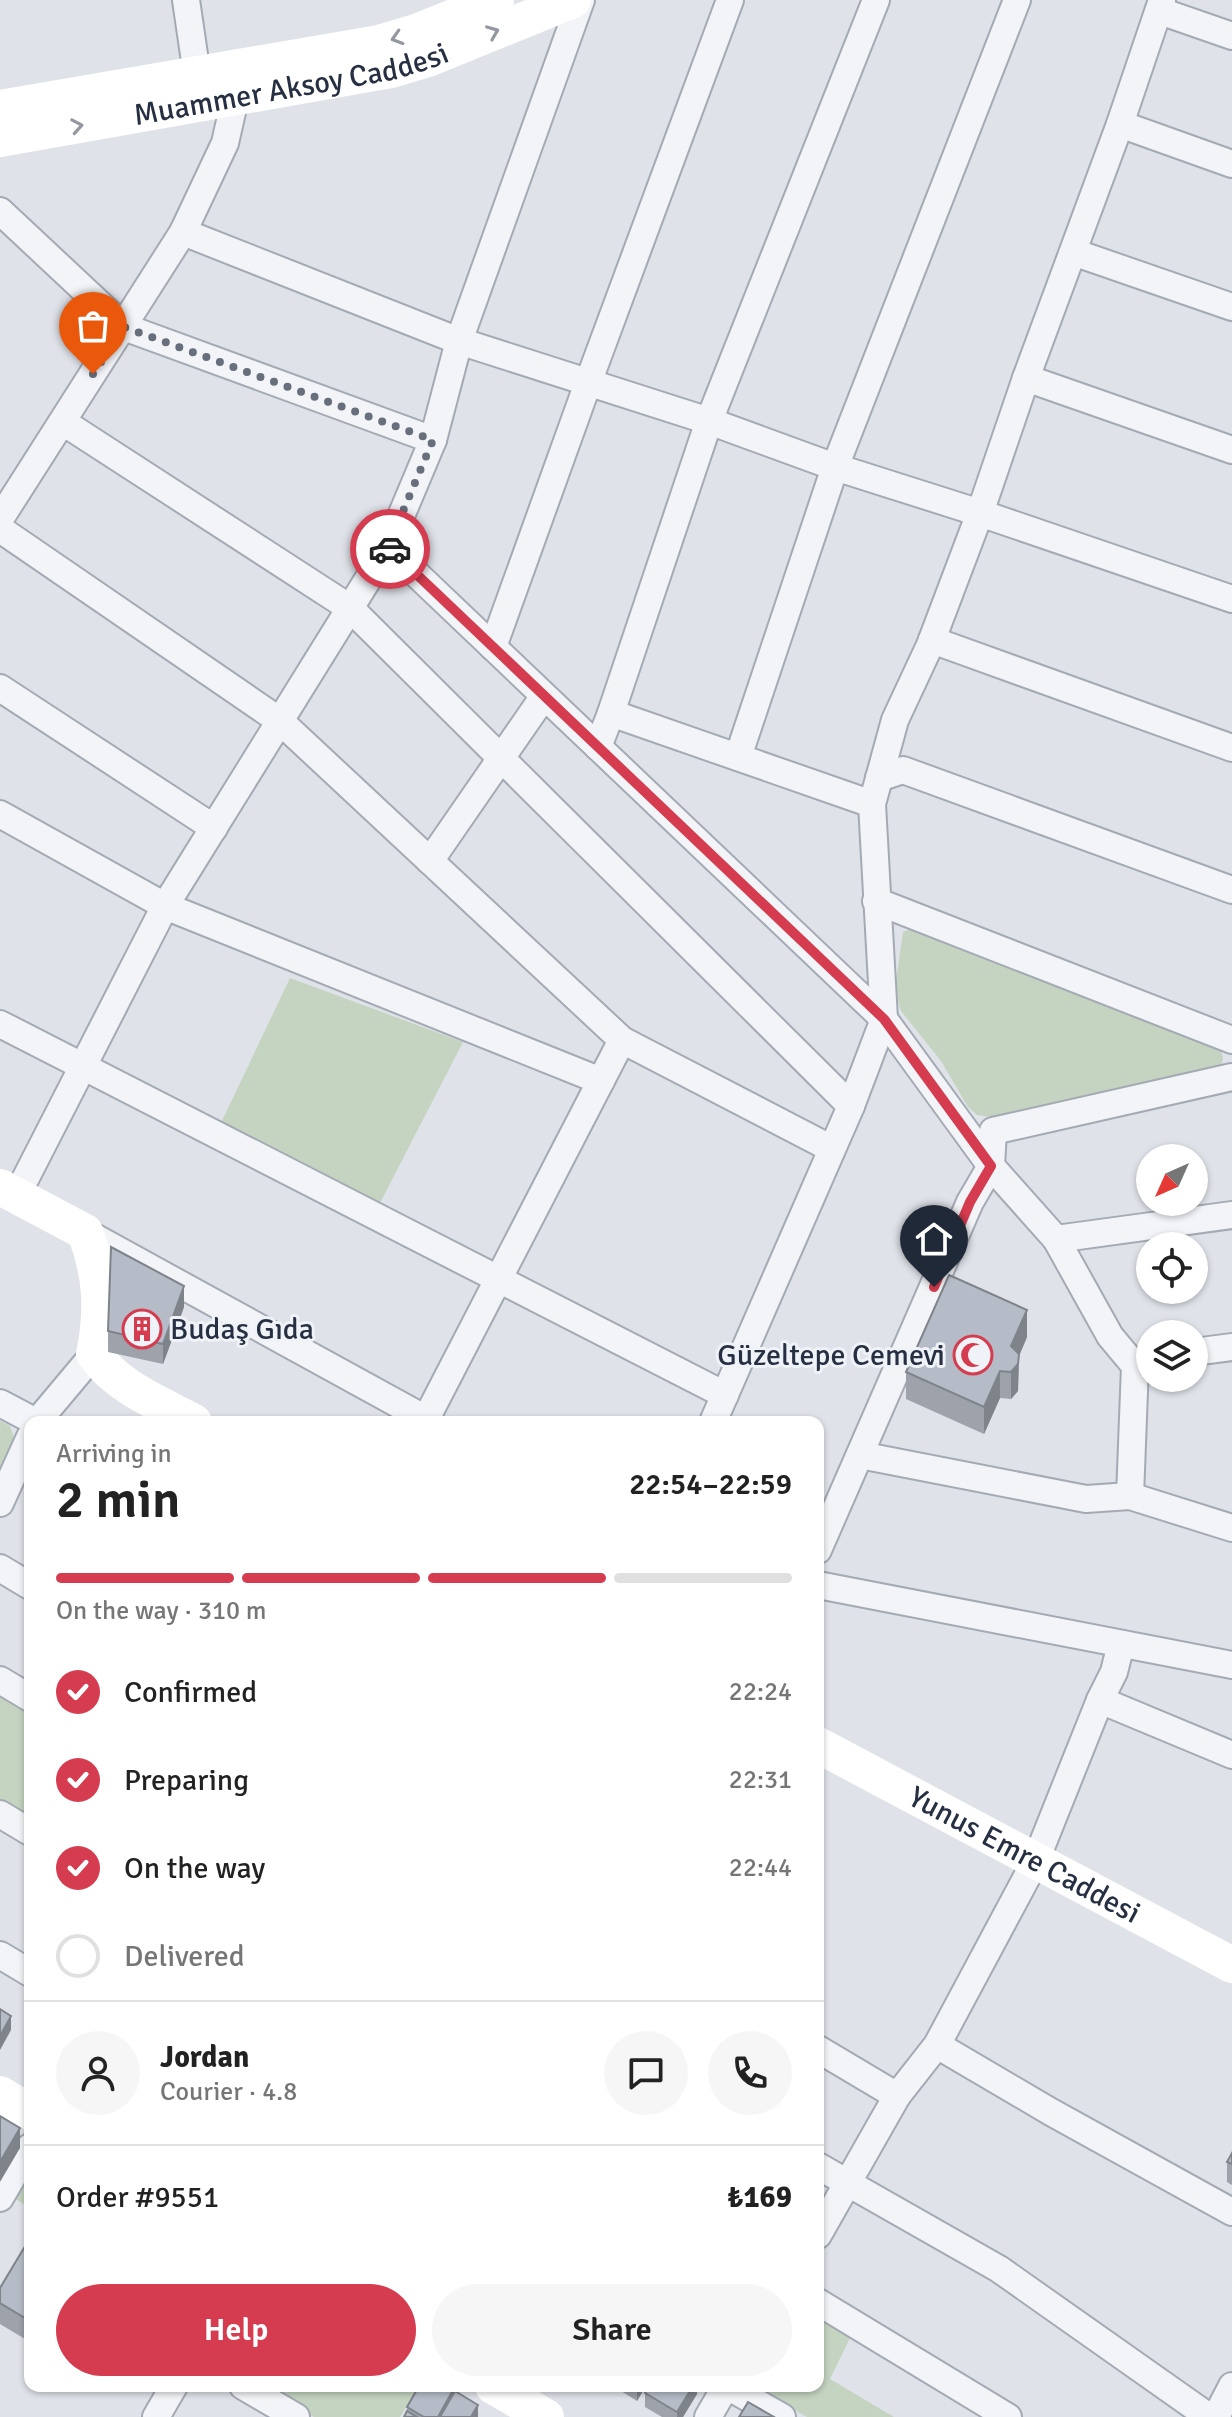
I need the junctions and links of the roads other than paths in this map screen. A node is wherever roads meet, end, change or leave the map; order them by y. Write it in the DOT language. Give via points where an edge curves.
graph roads {
  1 [pos="186,0"];
  2 [pos="496,0"];
  3 [pos="573,0"];
  4 [pos="581,0"];
  5 [pos="730,0"];
  6 [pos="876,0"];
  7 [pos="1017,0"];
  8 [pos="1161,6"];
  9 [pos="1232,36"];
  10 [pos="197,75"];
  11 [pos="235,99"];
  12 [pos="0,108"];
  13 [pos="1120,124"];
  14 [pos="0,139"];
  15 [pos="1232,164"];
  16 [pos="0,211"];
  17 [pos="183,232"];
  18 [pos="1073,252"];
  19 [pos="1232,307"];
  20 [pos="124,327"];
  21 [pos="459,341"];
  22 [pos="1026,378"];
  23 [pos="588,383"];
  24 [pos="709,421"];
  25 [pos="63,422"];
  26 [pos="433,440"];
  27 [pos="1232,450"];
  28 [pos="835,467"];
  29 [pos="980,513"];
  30 [pos="0,519"];
  31 [pos="0,529"];
  32 [pos="388,547"];
  33 [pos="1232,599"];
  34 [pos="350,608"];
  35 [pos="932,640"];
  36 [pos="493,647"];
  37 [pos="0,688"];
  38 [pos="544,696"];
  39 [pos="611,713"];
  40 [pos="280,721"];
  41 [pos="598,747"];
  42 [pos="1232,748"];
  43 [pos="738,757"];
  44 [pos="501,759"];
  45 [pos="879,778"];
  46 [pos="872,804"];
  47 [pos="0,814"];
  48 [pos="214,828"];
  49 [pos="430,861"];
  50 [pos="1232,890"];
  51 [pos="876,901"];
  52 [pos="165,906"];
  53 [pos="884,1019"];
  54 [pos="0,1024"];
  55 [pos="622,1040"];
  56 [pos="1232,1040"];
  57 [pos="83,1066"];
  58 [pos="1232,1077"];
  59 [pos="601,1081"];
  60 [pos="851,1106"];
  61 [pos="832,1149"];
  62 [pos="991,1166"];
  63 [pos="8,1191"];
  64 [pos="1232,1215"];
  65 [pos="85,1232"];
  66 [pos="1056,1239"];
  67 [pos="498,1279"];
  68 [pos="1232,1347"];
  69 [pos="1208,1350"];
  70 [pos="94,1354"];
  71 [pos="1136,1359"];
  72 [pos="1139,1392"];
  73 [pos="725,1395"];
  74 [pos="0,1403"];
  75 [pos="25,1416"];
  76 [pos="42,1416"];
  77 [pos="183,1416"];
  78 [pos="421,1416"];
  79 [pos="430,1416"];
  80 [pos="716,1416"];
  81 [pos="24,1450"];
  82 [pos="860,1455"];
  83 [pos="1130,1496"];
  84 [pos="0,1503"];
  85 [pos="1232,1528"];
  86 [pos="824,1536"];
  87 [pos="0,1568"];
  88 [pos="24,1582"];
  89 [pos="824,1586"];
  90 [pos="1121,1644"];
  91 [pos="1232,1665"];
  92 [pos="0,1680"];
  93 [pos="24,1694"];
  94 [pos="1100,1700"];
  95 [pos="824,1748"];
  96 [pos="1232,1755"];
  97 [pos="0,1814"];
  98 [pos="24,1828"];
  99 [pos="1036,1860"];
  100 [pos="0,1955"];
  101 [pos="1232,1965"];
  102 [pos="24,1969"];
  103 [pos="937,2045"];
  104 [pos="824,2053"];
  105 [pos="0,2094"];
  106 [pos="897,2096"];
  107 [pos="24,2108"];
  108 [pos="24,2157"];
  109 [pos="824,2170"];
  110 [pos="846,2183"];
  111 [pos="0,2198"];
  112 [pos="1232,2212"];
  113 [pos="824,2224"];
  114 [pos="824,2306"];
  115 [pos="1232,2386"];
  116 [pos="171,2392"];
  117 [pos="253,2392"];
  118 [pos="503,2392"];
  119 [pos="723,2392"];
  120 [pos="738,2392"];
  121 [pos="156,2417"];
  122 [pos="296,2417"];
  123 [pos="546,2417"];
  124 [pos="708,2417"];
  125 [pos="782,2417"];
  126 [pos="1008,2417"];
  127 [pos="1209,2417"];
  128 [pos="1216,2417"];
  1 -- 10 [label="street"];
  2 -- 10 [label="main road, one-way" via="379,43"];
  11 -- 3 [label="main road, Muammer Aksoy Caddesi, one-way" via="400,68"];
  4 -- 21 [label="street"];
  5 -- 23 [label="street"];
  6 -- 24 [label="street"];
  7 -- 28 [label="street"];
  8 -- 9 [label="street"];
  8 -- 13 [label="street"];
  10 -- 12 [label="main road"];
  14 -- 11 [label="main road, Muammer Aksoy Caddesi, one-way"];
  11 -- 17 [label="street" via="225,143"];
  13 -- 15 [label="street"];
  13 -- 18 [label="street"];
  16 -- 20 [label="street"];
  17 -- 20 [label="street"];
  17 -- 21 [label="street"];
  18 -- 19 [label="street"];
  18 -- 22 [label="street"];
  20 -- 25 [label="street"];
  20 -- 26 [label="street"];
  21 -- 23 [label="street"];
  21 -- 26 [label="street"];
  22 -- 27 [label="street"];
  22 -- 29 [label="street"];
  23 -- 24 [label="street"];
  23 -- 36 [label="street"];
  24 -- 28 [label="street"];
  24 -- 39 [label="street"];
  25 -- 30 [label="street"];
  25 -- 34 [label="street"];
  26 -- 32 [label="street"];
  28 -- 29 [label="street"];
  28 -- 43 [label="street"];
  29 -- 33 [label="street"];
  29 -- 35 [label="street"];
  31 -- 40 [label="street"];
  32 -- 34 [label="street"];
  32 -- 36 [label="street"];
  34 -- 40 [label="street"];
  34 -- 44 [label="street"];
  35 -- 42 [label="street"];
  35 -- 45 [label="street" via="895,720"];
  36 -- 38 [label="street"];
  37 -- 48 [label="street"];
  38 -- 41 [label="street"];
  38 -- 44 [label="street"];
  39 -- 41 [label="street"];
  39 -- 43 [label="street"];
  40 -- 48 [label="street"];
  40 -- 49 [label="street"];
  41 -- 53 [label="street"];
  43 -- 46 [label="street"];
  44 -- 49 [label="street"];
  44 -- 60 [label="street"];
  45 -- 46 [label="street"];
  45 -- 50 [label="street" via="903,770"];
  46 -- 51 [label="street"];
  47 -- 52 [label="street"];
  48 -- 52 [label="street"];
  49 -- 55 [label="street"];
  51 -- 53 [label="street"];
  51 -- 56 [label="street"];
  52 -- 57 [label="street"];
  52 -- 59 [label="street"];
  53 -- 60 [label="street"];
  53 -- 62 [label="street"];
  54 -- 57 [label="street"];
  55 -- 59 [label="street"];
  55 -- 61 [label="street"];
  57 -- 63 [label="street"];
  57 -- 67 [label="street"];
  58 -- 62 [label="street" via="993,1131"];
  59 -- 67 [label="street"];
  60 -- 61 [label="street"];
  61 -- 73 [label="street"];
  62 -- 66 [label="street"];
  62 -- 82 [label="street" via="970,1202"];
  63 -- 65 [label="main road"];
  64 -- 66 [label="street"];
  65 -- 70 [label="main road" via="95,1259 101,1309"];
  65 -- 78 [label="street"];
  66 -- 71 [label="street" via="1110,1336"];
  67 -- 73 [label="street"];
  67 -- 79 [label="street"];
  68 -- 69 [label="street"];
  70 -- 76 [label="street"];
  70 -- 77 [label="main road" via="121,1382"];
  72 -- 83 [label="street"];
  73 -- 80 [label="street"];
  74 -- 75 [label="street"];
  81 -- 84 [label="street"];
  82 -- 83 [label="street" via="1086,1499"];
  82 -- 86 [label="street"];
  83 -- 85 [label="street"];
  87 -- 88 [label="street"];
  89 -- 90 [label="street"];
  90 -- 91 [label="street"];
  90 -- 94 [label="street"];
  92 -- 93 [label="street"];
  94 -- 96 [label="street"];
  94 -- 99 [label="street"];
  95 -- 99 [label="main road, Yunus Emre Caddesi"];
  97 -- 98 [label="street"];
  99 -- 101 [label="main road, Yunus Emre Caddesi"];
  99 -- 103 [label="street"];
  100 -- 102 [label="street"];
  103 -- 106 [label="street"];
  103 -- 112 [label="street"];
  104 -- 106 [label="street"];
  105 -- 107 [label="main road"];
  106 -- 110 [label="street"];
  108 -- 111 [label="street"];
  109 -- 110 [label="street"];
  110 -- 113 [label="street"];
  110 -- 127 [label="street" via="999,2269"];
  114 -- 126 [label="street"];
  115 -- 128 [label="street"];
  116 -- 121 [label="street"];
  117 -- 122 [label="street"];
  118 -- 123 [label="main road"];
  119 -- 124 [label="street"];
  120 -- 125 [label="street"];
}
